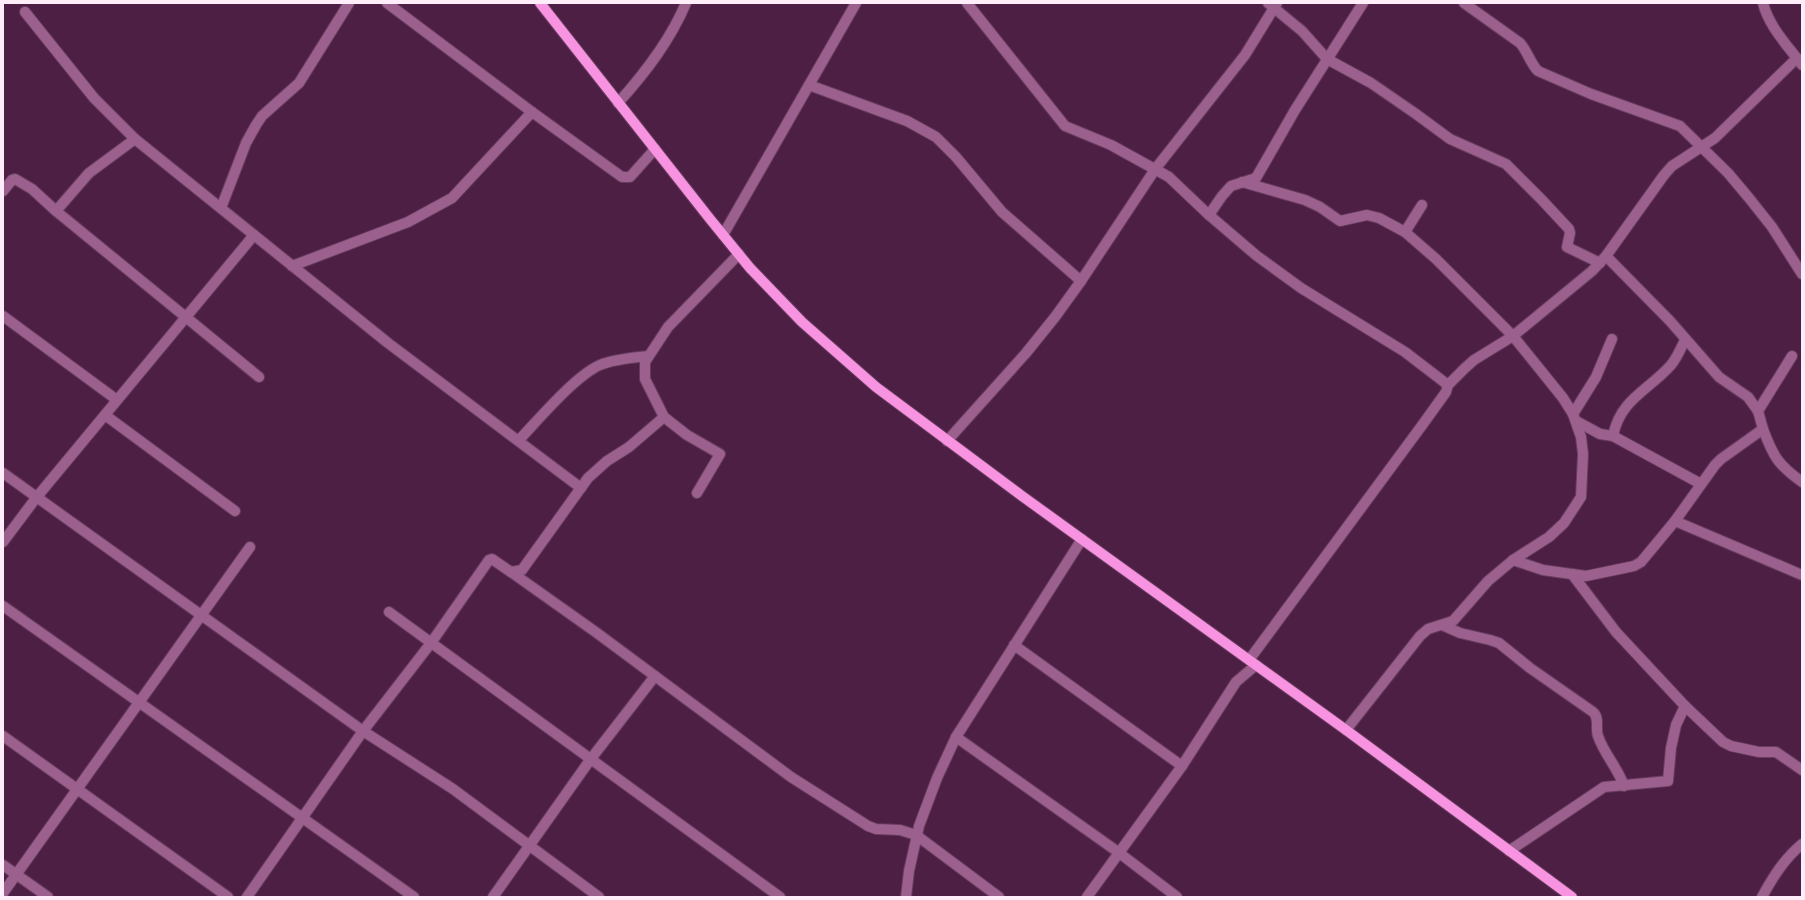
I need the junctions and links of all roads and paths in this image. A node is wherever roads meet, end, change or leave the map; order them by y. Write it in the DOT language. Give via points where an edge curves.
graph roads {
  1 [pos="349,3"];
  2 [pos="387,3"];
  3 [pos="540,3"];
  4 [pos="686,3"];
  5 [pos="856,3"];
  6 [pos="966,3"];
  7 [pos="1362,3"];
  8 [pos="1464,3"];
  9 [pos="1765,4"];
  10 [pos="1273,5"];
  11 [pos="25,12"];
  12 [pos="1328,58"];
  13 [pos="1799,62"];
  14 [pos="809,84"];
  15 [pos="618,103"];
  16 [pos="532,112"];
  17 [pos="135,139"];
  18 [pos="1702,148"];
  19 [pos="655,150"];
  20 [pos="1156,168"];
  21 [pos="1242,182"];
  22 [pos="3,190"];
  23 [pos="1422,205"];
  24 [pos="221,208"];
  25 [pos="56,212"];
  26 [pos="1209,214"];
  27 [pos="1405,232"];
  28 [pos="254,235"];
  29 [pos="723,235"];
  30 [pos="739,254"];
  31 [pos="1603,260"];
  32 [pos="292,266"];
  33 [pos="1802,274"];
  34 [pos="1081,281"];
  35 [pos="3,316"];
  36 [pos="186,318"];
  37 [pos="1513,336"];
  38 [pos="1612,339"];
  39 [pos="1685,340"];
  40 [pos="648,356"];
  41 [pos="1792,356"];
  42 [pos="259,377"];
  43 [pos="1448,385"];
  44 [pos="117,400"];
  45 [pos="1758,411"];
  46 [pos="105,415"];
  47 [pos="664,417"];
  48 [pos="1575,418"];
  49 [pos="1763,429"];
  50 [pos="1613,436"];
  51 [pos="519,440"];
  52 [pos="947,441"];
  53 [pos="3,474"];
  54 [pos="1802,482"];
  55 [pos="1701,484"];
  56 [pos="581,488"];
  57 [pos="697,493"];
  58 [pos="36,498"];
  59 [pos="234,511"];
  60 [pos="1675,521"];
  61 [pos="1082,539"];
  62 [pos="3,542"];
  63 [pos="250,547"];
  64 [pos="1513,560"];
  65 [pos="522,570"];
  66 [pos="511,572"];
  67 [pos="1572,574"];
  68 [pos="1802,576"];
  69 [pos="526,582"];
  70 [pos="3,606"];
  71 [pos="389,612"];
  72 [pos="201,615"];
  73 [pos="1442,625"];
  74 [pos="431,643"];
  75 [pos="1014,645"];
  76 [pos="1252,663"];
  77 [pos="655,676"];
  78 [pos="140,703"];
  79 [pos="1685,706"];
  80 [pos="1346,730"];
  81 [pos="363,731"];
  82 [pos="3,736"];
  83 [pos="956,737"];
  84 [pos="590,760"];
  85 [pos="1182,766"];
  86 [pos="1802,770"];
  87 [pos="1624,786"];
  88 [pos="78,789"];
  89 [pos="304,818"];
  90 [pos="916,835"];
  91 [pos="1802,844"];
  92 [pos="529,845"];
  93 [pos="1509,851"];
  94 [pos="1118,852"];
  95 [pos="3,865"];
  96 [pos="16,874"];
  97 [pos="3,892"];
  98 [pos="48,897"];
  99 [pos="228,897"];
  100 [pos="246,897"];
  101 [pos="414,897"];
  102 [pos="492,897"];
  103 [pos="599,897"];
  104 [pos="778,897"];
  105 [pos="906,897"];
  106 [pos="998,897"];
  107 [pos="1087,897"];
  108 [pos="1177,897"];
  109 [pos="1572,897"];
  110 [pos="1762,897"];
  1 -- 24 [label="street" via="299,83 262,116 256,125 246,143"];
  2 -- 16 [label="street"];
  3 -- 15 [label="main road"];
  4 -- 15 [label="street" via="656,57"];
  5 -- 14 [label="street"];
  6 -- 20 [label="street" via="1065,126 1111,145"];
  7 -- 12 [label="street"];
  8 -- 18 [label="street" via="1520,43 1538,71 1591,94 1673,122"];
  9 -- 13 [label="street" via="1771,23"];
  10 -- 12 [label="street"];
  10 -- 20 [label="street" via="1245,56"];
  11 -- 17 [label="street" via="94,98"];
  12 -- 21 [label="street" via="1256,178"];
  12 -- 31 [label="street" via="1377,87 1450,140 1506,164 1569,229 1566,247"];
  13 -- 18 [label="street"];
  14 -- 29 [label="street"];
  14 -- 34 [label="street" via="907,122 936,137 1002,212"];
  15 -- 19 [label="main road"];
  16 -- 19 [label="street" via="622,177 630,177"];
  16 -- 32 [label="street" via="452,198 408,222"];
  17 -- 24 [label="street"];
  17 -- 25 [label="street" via="89,173"];
  18 -- 31 [label="street" via="1672,166 1664,175"];
  18 -- 33 [label="street" via="1728,173 1775,231"];
  19 -- 29 [label="main road"];
  20 -- 26 [label="street"];
  20 -- 34 [label="street"];
  21 -- 26 [label="street" via="1231,186"];
  21 -- 27 [label="street" via="1305,200 1340,221 1367,215 1379,218"];
  22 -- 25 [label="street" via="15,179 32,189"];
  23 -- 27 [label="street"];
  24 -- 28 [label="street"];
  25 -- 36 [label="street"];
  26 -- 43 [label="street" via="1257,256 1301,288 1405,352"];
  27 -- 37 [label="street" via="1436,259"];
  28 -- 32 [label="street"];
  28 -- 36 [label="street"];
  29 -- 30 [label="main road"];
  30 -- 40 [label="street" via="668,328"];
  30 -- 52 [label="main road" via="802,322 876,387"];
  31 -- 37 [label="street"];
  31 -- 39 [label="street" via="1670,321"];
  32 -- 51 [label="street" via="388,343"];
  34 -- 52 [label="street" via="1026,353"];
  35 -- 44 [label="street"];
  36 -- 42 [label="street"];
  36 -- 44 [label="street"];
  37 -- 43 [label="street" via="1474,360"];
  37 -- 48 [label="street" via="1563,398"];
  38 -- 48 [label="street"];
  39 -- 45 [label="street" via="1718,377 1748,397"];
  39 -- 50 [label="street" via="1671,365 1628,403"];
  40 -- 47 [label="street" via="645,362 645,379"];
  40 -- 51 [label="street" via="617,360 600,365 584,374"];
  41 -- 45 [label="street"];
  43 -- 76 [label="street" via="1446,392"];
  44 -- 46 [label="street"];
  45 -- 49 [label="street"];
  46 -- 58 [label="street"];
  46 -- 59 [label="street"];
  47 -- 56 [label="street" via="597,470"];
  47 -- 57 [label="street" via="720,454"];
  48 -- 50 [label="street" via="1600,434"];
  48 -- 64 [label="street" via="1583,454 1581,497 1564,523 1549,537"];
  49 -- 54 [label="street" via="1779,464"];
  49 -- 55 [label="street" via="1721,459"];
  50 -- 55 [label="street"];
  51 -- 56 [label="street"];
  52 -- 61 [label="main road"];
  53 -- 58 [label="street"];
  55 -- 60 [label="street"];
  56 -- 65 [label="street"];
  58 -- 62 [label="street"];
  58 -- 72 [label="street"];
  60 -- 67 [label="street" via="1638,564 1592,575"];
  60 -- 68 [label="street"];
  61 -- 75 [label="street"];
  61 -- 76 [label="main road"];
  63 -- 72 [label="street"];
  64 -- 67 [label="street" via="1543,570"];
  64 -- 73 [label="street" via="1488,581 1453,621"];
  65 -- 66 [label="street"];
  65 -- 69 [label="street"];
  66 -- 69 [label="street"];
  66 -- 74 [label="street" via="492,559 489,560"];
  67 -- 79 [label="street" via="1616,632"];
  69 -- 77 [label="street"];
  70 -- 78 [label="street"];
  71 -- 74 [label="street"];
  72 -- 78 [label="street"];
  72 -- 81 [label="street"];
  73 -- 80 [label="street" via="1428,629 1420,636"];
  73 -- 87 [label="street" via="1460,633 1499,643 1593,712 1597,719 1598,738"];
  74 -- 81 [label="street"];
  74 -- 84 [label="street"];
  75 -- 83 [label="street"];
  75 -- 85 [label="street"];
  76 -- 80 [label="main road"];
  76 -- 85 [label="street" via="1236,682"];
  77 -- 84 [label="street"];
  77 -- 90 [label="street" via="791,777 868,826"];
  78 -- 88 [label="street"];
  78 -- 89 [label="street"];
  79 -- 86 [label="street" via="1722,742 1759,752 1776,752"];
  79 -- 87 [label="street" via="1676,725 1668,781"];
  80 -- 93 [label="main road"];
  81 -- 89 [label="street"];
  81 -- 92 [label="street" via="453,789"];
  82 -- 88 [label="street"];
  83 -- 90 [label="street" via="937,778"];
  83 -- 94 [label="street"];
  84 -- 92 [label="street"];
  84 -- 104 [label="street"];
  85 -- 94 [label="street"];
  87 -- 93 [label="street" via="1604,787"];
  88 -- 96 [label="street"];
  88 -- 99 [label="street"];
  89 -- 100 [label="street"];
  89 -- 101 [label="street"];
  90 -- 105 [label="street"];
  90 -- 106 [label="street"];
  91 -- 110 [label="street" via="1780,865"];
  92 -- 102 [label="street"];
  92 -- 103 [label="street"];
  93 -- 109 [label="main road"];
  94 -- 107 [label="street"];
  94 -- 108 [label="street"];
  95 -- 96 [label="street"];
  96 -- 97 [label="street"];
  96 -- 98 [label="street"];
}
